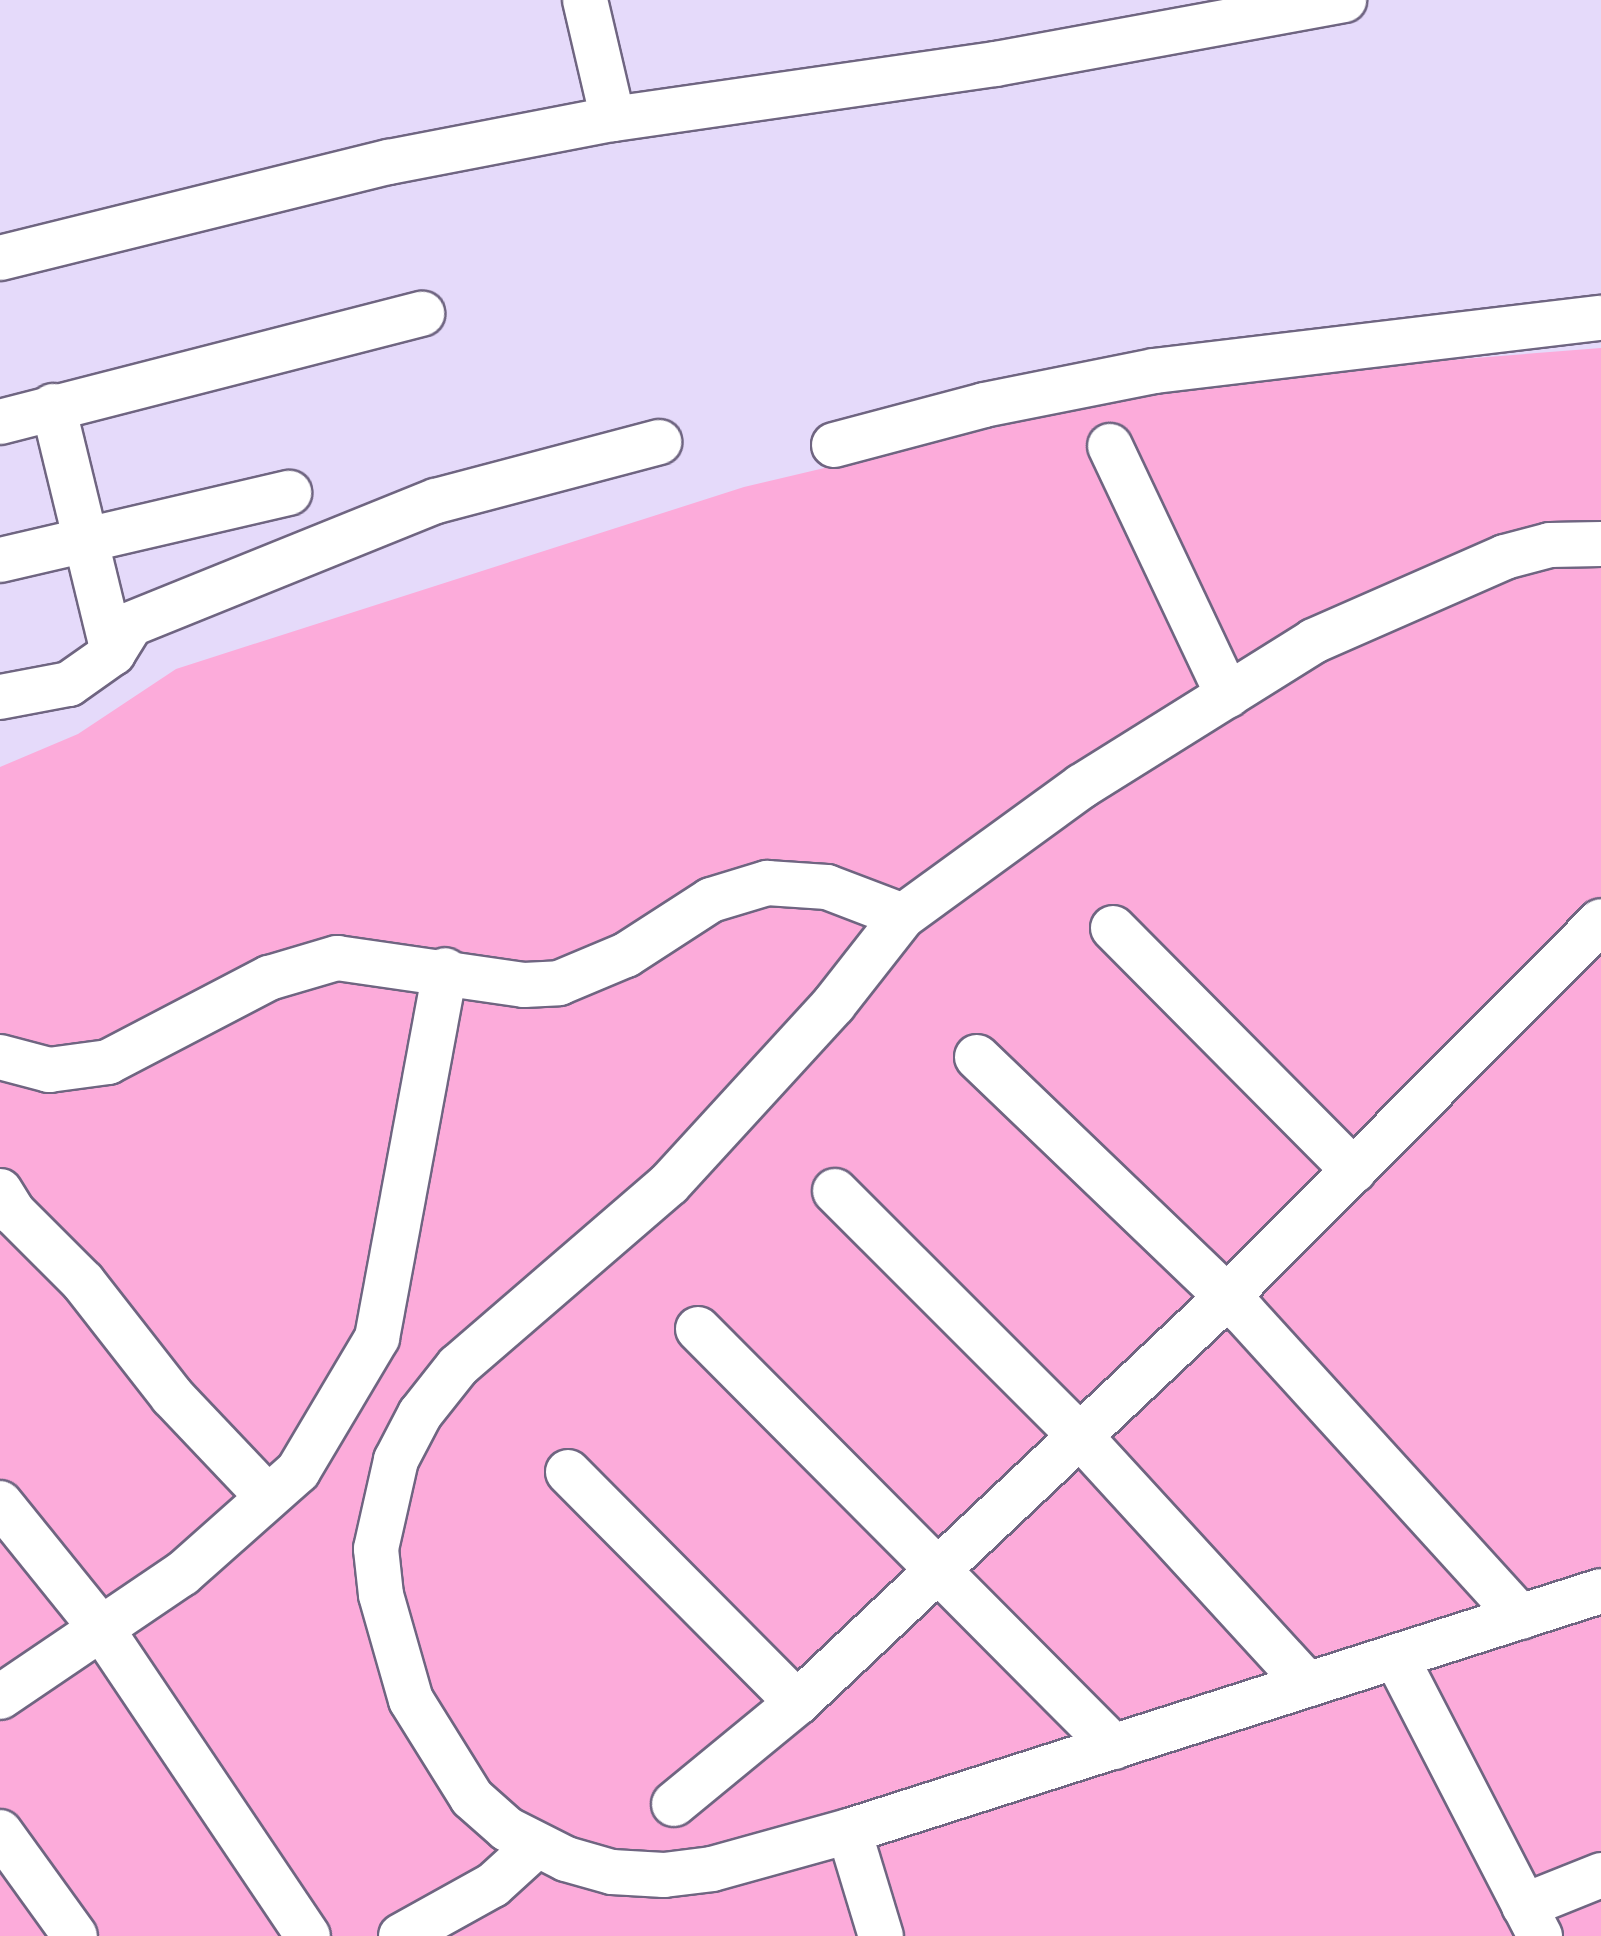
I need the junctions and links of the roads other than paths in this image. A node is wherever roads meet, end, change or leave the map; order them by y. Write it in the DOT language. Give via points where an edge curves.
graph roads {
  1 [pos="585,0"];
  2 [pos="1344,0"];
  3 [pos="613,119"];
  4 [pos="0,258"];
  5 [pos="422,314"];
  6 [pos="1601,318"];
  7 [pos="53,406"];
  8 [pos="0,422"];
  9 [pos="659,442"];
  10 [pos="834,445"];
  11 [pos="1110,446"];
  12 [pos="289,493"];
  13 [pos="85,537"];
  14 [pos="1601,544"];
  15 [pos="0,560"];
  16 [pos="113,653"];
  17 [pos="1228,696"];
  18 [pos="0,697"];
  19 [pos="903,916"];
  20 [pos="1601,921"];
  21 [pos="1113,928"];
  22 [pos="445,970"];
  23 [pos="0,1057"];
  24 [pos="977,1057"];
  25 [pos="1354,1171"];
  26 [pos="0,1191"];
  27 [pos="835,1191"];
  28 [pos="1227,1297"];
  29 [pos="698,1329"];
  30 [pos="1078,1434"];
  31 [pos="568,1472"];
  32 [pos="268,1497"];
  33 [pos="0,1503"];
  34 [pos="937,1564"];
  35 [pos="1601,1591"];
  36 [pos="1521,1617"];
  37 [pos="101,1628"];
  38 [pos="1396,1657"];
  39 [pos="1308,1685"];
  40 [pos="0,1697"];
  41 [pos="797,1703"];
  42 [pos="1114,1747"];
  43 [pos="674,1804"];
  44 [pos="849,1831"];
  45 [pos="0,1832"];
  46 [pos="537,1845"];
  47 [pos="1601,1875"];
  48 [pos="1532,1921"];
  49 [pos="418,1933"];
  50 [pos="75,1936"];
  51 [pos="308,1936"];
  52 [pos="881,1936"];
  1 -- 3 [label="street"];
  2 -- 3 [label="street" via="996,64"];
  3 -- 4 [label="street" via="389,162"];
  5 -- 7 [label="street"];
  6 -- 10 [label="street" via="1154,371 984,405"];
  7 -- 8 [label="street"];
  7 -- 13 [label="street"];
  9 -- 16 [label="street" via="436,501 131,624"];
  11 -- 17 [label="street"];
  12 -- 13 [label="street"];
  13 -- 15 [label="street"];
  13 -- 16 [label="street"];
  14 -- 17 [label="street" via="1550,545 1443,580 1314,641"];
  16 -- 18 [label="street" via="69,684"];
  17 -- 19 [label="street" via="1082,786"];
  19 -- 22 [label="street" via="827,887 767,883 711,900 626,955 559,983 524,985"];
  19 -- 46 [label="street" via="834,1004 669,1184 458,1366 420,1414 396,1460 376,1549 381,1595 411,1700 472,1798"];
  20 -- 25 [label="street"];
  21 -- 25 [label="street"];
  22 -- 23 [label="street" via="372,960 322,961 269,978 108,1062 49,1070"];
  22 -- 32 [label="street" via="377,1338 298,1471"];
  24 -- 28 [label="street"];
  25 -- 28 [label="street"];
  26 -- 32 [label="street" via="14,1213 83,1282 172,1396"];
  27 -- 30 [label="street"];
  28 -- 30 [label="street"];
  28 -- 36 [label="street"];
  29 -- 34 [label="street"];
  30 -- 34 [label="street"];
  30 -- 39 [label="street"];
  31 -- 41 [label="street"];
  32 -- 37 [label="street" via="182,1574"];
  33 -- 37 [label="street"];
  34 -- 41 [label="street"];
  34 -- 42 [label="street"];
  35 -- 36 [label="street"];
  36 -- 38 [label="street"];
  37 -- 40 [label="street"];
  37 -- 51 [label="street"];
  38 -- 39 [label="street"];
  38 -- 48 [label="street"];
  39 -- 42 [label="street"];
  41 -- 43 [label="street"];
  42 -- 44 [label="street"];
  44 -- 46 [label="street" via="712,1869 664,1875 612,1872"];
  44 -- 52 [label="street"];
  45 -- 50 [label="street"];
  46 -- 49 [label="street" via="493,1885"];
  47 -- 48 [label="street"];
}
